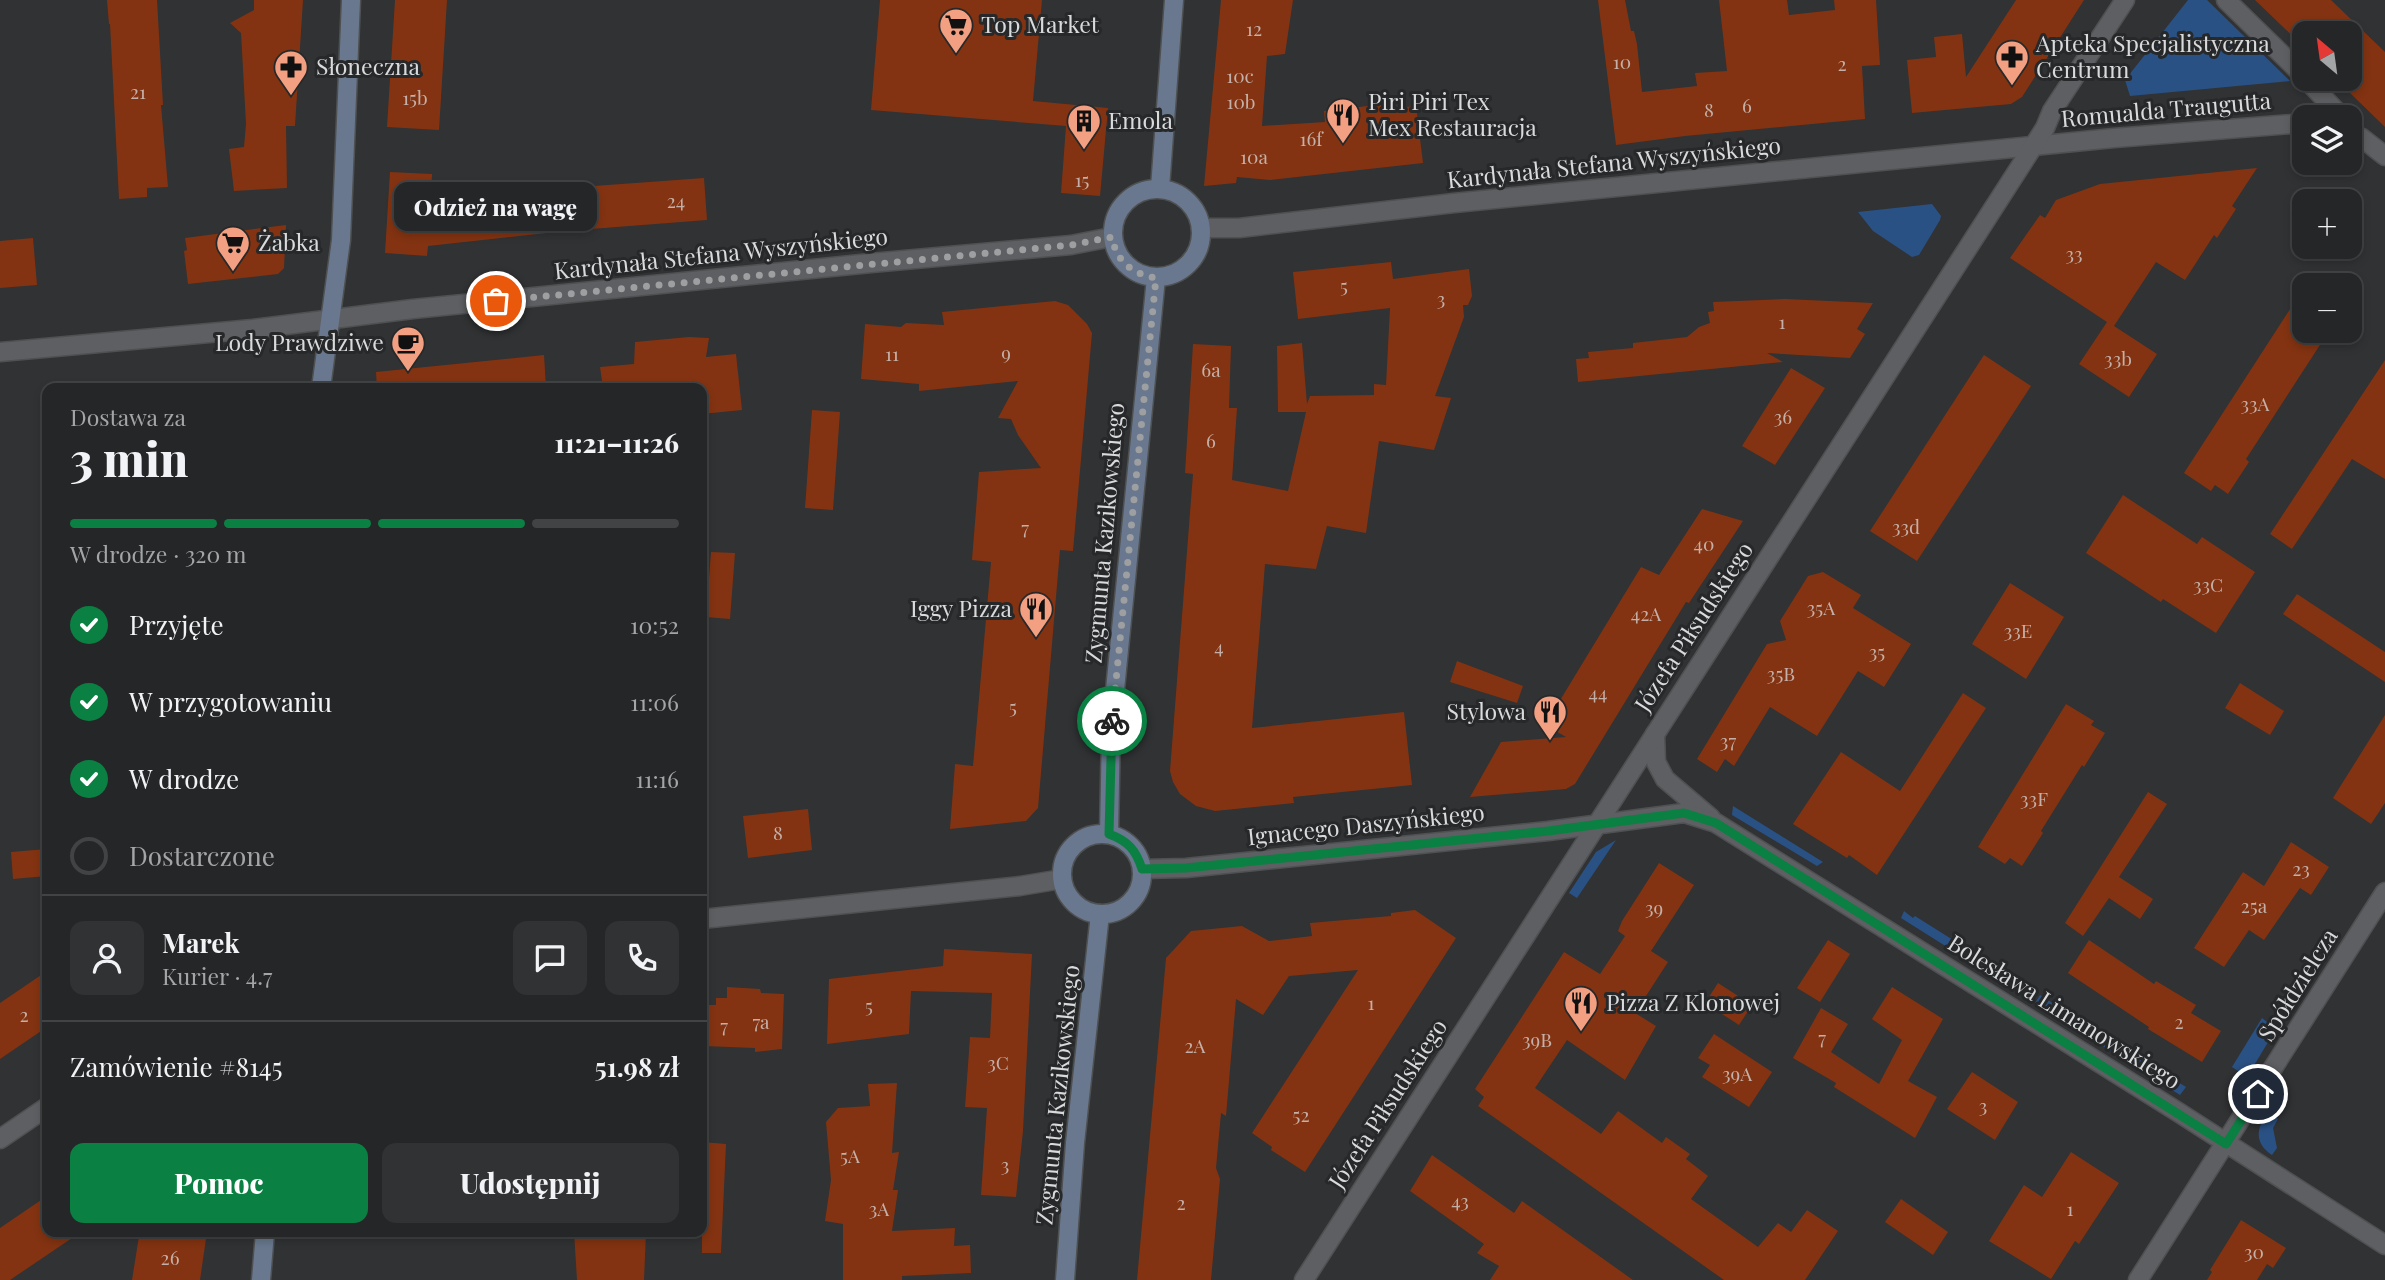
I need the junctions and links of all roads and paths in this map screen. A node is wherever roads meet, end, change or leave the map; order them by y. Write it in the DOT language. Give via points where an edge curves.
graph roads {
  1 [pos="351,0"];
  2 [pos="1174,0"];
  3 [pos="2125,0"];
  4 [pos="2226,0"];
  5 [pos="2292,65"];
  6 [pos="2317,91"];
  7 [pos="2330,105"];
  8 [pos="2292,124"];
  9 [pos="2362,138"];
  10 [pos="2032,146"];
  11 [pos="2385,156"];
  12 [pos="1160,188"];
  13 [pos="1201,228"];
  14 [pos="1112,237"];
  15 [pos="1156,278"];
  16 [pos="332,318"];
  17 [pos="0,352"];
  18 [pos="322,383"];
  19 [pos="1655,734"];
  20 [pos="1716,823"];
  21 [pos="1595,826"];
  22 [pos="1109,834"];
  23 [pos="1142,869"];
  24 [pos="1062,879"];
  25 [pos="2385,892"];
  26 [pos="1100,914"];
  27 [pos="707,918"];
  28 [pos="42,1110"];
  29 [pos="0,1139"];
  30 [pos="2226,1144"];
  31 [pos="265,1237"];
  32 [pos="2385,1245"];
  33 [pos="261,1280"];
  34 [pos="1065,1280"];
  35 [pos="1304,1280"];
  36 [pos="2138,1280"];
  1 -- 16 [label="street" via="341,240"];
  2 -- 12 [label="street"];
  3 -- 10 [label="street, Józefa Piłsudskiego"];
  4 -- 5 [label="street, Romualda Traugutta"];
  6 -- 7 [label="street, Romualda Traugutta"];
  8 -- 10 [label="street, Romualda Traugutta"];
  9 -- 11 [label="street"];
  10 -- 13 [label="street, Kardynała Stefana Wyszyńskiego" via="1239,228"];
  10 -- 19 [label="street, Józefa Piłsudskiego"];
  12 -- 13 [label="street" via="1190,203"];
  12 -- 14 [label="street" via="1129,199 1114,221"];
  13 -- 15 [label="street" via="1195,257 1171,276"];
  14 -- 15 [label="street" via="1130,270"];
  14 -- 16 [label="street, Kardynała Stefana Wyszyńskiego" via="1071,245"];
  15 -- 22 [label="street, Zygmunta Kazikowskiego" via="1111,730"];
  16 -- 17 [label="street, Kardynała Stefana Wyszyńskiego"];
  16 -- 18 [label="street"];
  19 -- 20 [label="street, Bolesława Limanowskiego" via="1656,762 1665,779"];
  19 -- 21 [label="street, Józefa Piłsudskiego"];
  20 -- 21 [label="street, Bolesława Limanowskiego" via="1684,813"];
  20 -- 30 [label="street, Bolesława Limanowskiego"];
  21 -- 23 [label="street, Ignacego Daszyńskiego"];
  21 -- 35 [label="street, Józefa Piłsudskiego"];
  22 -- 23 [label="street" via="1131,846"];
  22 -- 24 [label="street" via="1097,834 1074,845"];
  23 -- 26 [label="street" via="1137,894 1128,904"];
  24 -- 26 [label="street" via="1072,900"];
  24 -- 27 [label="street"];
  25 -- 30 [label="street, Spółdzielcza"];
  26 -- 34 [label="street, Zygmunta Kazikowskiego"];
  28 -- 29 [label="street"];
  30 -- 32 [label="street, Bolesława Limanowskiego"];
  30 -- 36 [label="street, Spółdzielcza"];
  31 -- 33 [label="street"];
}
